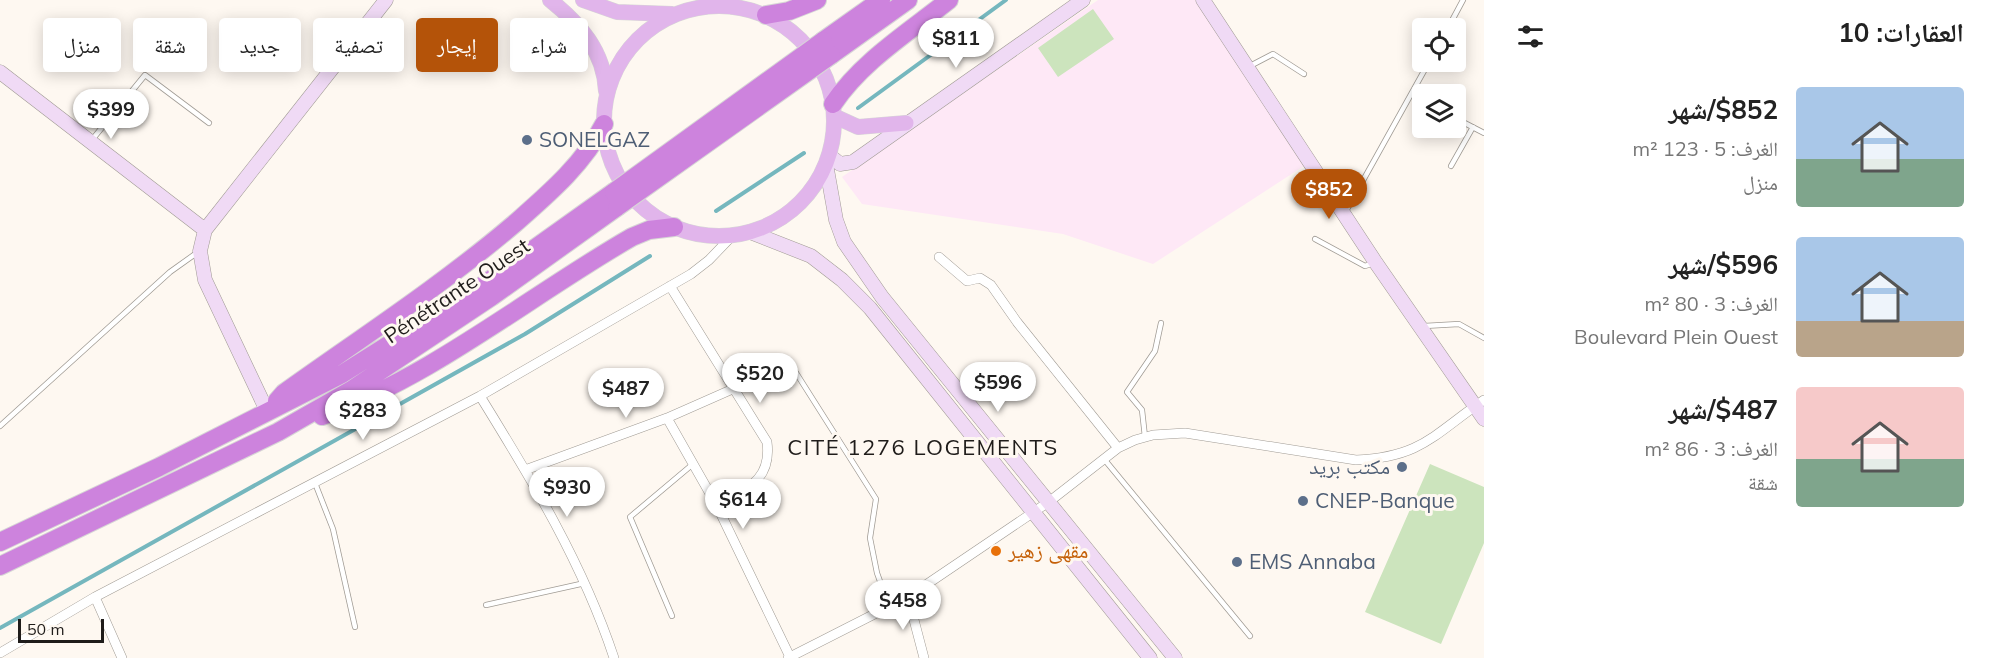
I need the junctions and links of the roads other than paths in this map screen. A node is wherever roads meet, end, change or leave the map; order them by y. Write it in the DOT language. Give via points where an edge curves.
graph roads {
  1 [pos="386,0"];
  2 [pos="550,0"];
  3 [pos="583,0"];
  4 [pos="817,0"];
  5 [pos="881,0"];
  6 [pos="908,0"];
  7 [pos="949,0"];
  8 [pos="1083,0"];
  9 [pos="1203,0"];
  10 [pos="1463,0"];
  11 [pos="675,14"];
  12 [pos="766,15"];
  13 [pos="1453,18"];
  14 [pos="827,48"];
  15 [pos="1248,67"];
  16 [pos="0,72"];
  17 [pos="1423,72"];
  18 [pos="1304,74"];
  19 [pos="607,94"];
  20 [pos="834,110"];
  21 [pos="209,123"];
  22 [pos="906,123"];
  23 [pos="604,124"];
  24 [pos="1466,124"];
  25 [pos="1473,127"];
  26 [pos="1484,134"];
  27 [pos="89,143"];
  28 [pos="828,160"];
  29 [pos="1450,166"];
  30 [pos="615,200"];
  31 [pos="1344,215"];
  32 [pos="674,227"];
  33 [pos="205,230"];
  34 [pos="750,232"];
  35 [pos="733,235"];
  36 [pos="1315,238"];
  37 [pos="200,251"];
  38 [pos="939,257"];
  39 [pos="1376,263"];
  40 [pos="670,286"];
  41 [pos="1161,323"];
  42 [pos="1420,326"];
  43 [pos="1484,338"];
  44 [pos="793,369"];
  45 [pos="735,388"];
  46 [pos="480,396"];
  47 [pos="1480,403"];
  48 [pos="267,411"];
  49 [pos="667,418"];
  50 [pos="1484,419"];
  51 [pos="0,426"];
  52 [pos="278,432"];
  53 [pos="1145,437"];
  54 [pos="1118,448"];
  55 [pos="1104,459"];
  56 [pos="693,464"];
  57 [pos="525,470"];
  58 [pos="314,481"];
  59 [pos="1050,501"];
  60 [pos="717,506"];
  61 [pos="1034,512"];
  62 [pos="3,537"];
  63 [pos="0,566"];
  64 [pos="585,583"];
  65 [pos="95,597"];
  66 [pos="908,597"];
  67 [pos="486,605"];
  68 [pos="889,607"];
  69 [pos="672,616"];
  70 [pos="355,627"];
  71 [pos="1250,636"];
  72 [pos="0,653"];
  73 [pos="122,658"];
  74 [pos="613,658"];
  75 [pos="789,658"];
  76 [pos="924,658"];
  77 [pos="1150,658"];
  78 [pos="1175,658"];
  1 -- 33 [label="street"];
  2 -- 19 [label="main road" via="580,26 597,53"];
  3 -- 11 [label="main road" via="617,12"];
  4 -- 12 [label="highway"];
  5 -- 14 [label="highway, Pénétrante Ouest"];
  6 -- 14 [label="highway, Pénétrante Ouest"];
  7 -- 20 [label="highway" via="874,59 844,88"];
  8 -- 22 [label="street"];
  9 -- 15 [label="street"];
  10 -- 13 [label="lane"];
  11 -- 12 [label="main road" via="720,5"];
  11 -- 19 [label="main road" via="651,27 631,46 616,68"];
  12 -- 20 [label="main road" via="791,30 811,51 826,76"];
  14 -- 30 [label="highway, Pénétrante Ouest, bridge"];
  15 -- 18 [label="lane" via="1273,54"];
  15 -- 31 [label="street"];
  16 -- 27 [label="street"];
  17 -- 31 [label="lane"];
  19 -- 23 [label="main road"];
  20 -- 22 [label="main road" via="858,127"];
  20 -- 28 [label="main road"];
  21 -- 27 [label="lane" via="145,75"];
  22 -- 28 [label="street" via="849,164"];
  23 -- 32 [label="main road" via="607,150 617,174 651,214"];
  23 -- 48 [label="highway" via="581,159 545,198 474,258 284,393"];
  24 -- 25 [label="lane"];
  25 -- 26 [label="lane"];
  25 -- 29 [label="lane"];
  27 -- 33 [label="street"];
  28 -- 34 [label="main road" via="814,187 796,207"];
  28 -- 59 [label="street" via="836,220 844,242 882,297"];
  30 -- 48 [label="highway, Pénétrante Ouest" via="342,374"];
  30 -- 52 [label="highway, Pénétrante Ouest" via="402,356"];
  31 -- 39 [label="street"];
  32 -- 35 [label="main road" via="709,236"];
  32 -- 52 [label="highway" via="632,237 433,361 351,406"];
  33 -- 37 [label="street"];
  34 -- 35 [label="main road"];
  34 -- 61 [label="street" via="811,256 856,294"];
  35 -- 40 [label="street" via="710,260"];
  36 -- 39 [label="lane" via="1365,266"];
  37 -- 48 [label="street" via="205,280"];
  37 -- 51 [label="lane" via="170,272"];
  38 -- 54 [label="street" via="967,281 980,278 991,285"];
  39 -- 42 [label="street"];
  40 -- 45 [label="street"];
  40 -- 46 [label="street"];
  41 -- 53 [label="lane" via="1155,351 1127,392 1142,410"];
  42 -- 43 [label="lane" via="1459,324"];
  42 -- 47 [label="street"];
  44 -- 68 [label="lane" via="876,499 870,538"];
  45 -- 49 [label="street"];
  45 -- 60 [label="street" via="767,442 769,455 762,476 754,484"];
  46 -- 57 [label="street"];
  46 -- 58 [label="street"];
  47 -- 50 [label="street"];
  47 -- 53 [label="street" via="1418,448 1379,459 1348,459 1185,433"];
  48 -- 62 [label="highway, Pénétrante Ouest" via="159,467"];
  49 -- 56 [label="street"];
  49 -- 57 [label="street"];
  52 -- 63 [label="highway, Pénétrante Ouest"];
  53 -- 54 [label="street"];
  54 -- 55 [label="street"];
  55 -- 59 [label="street"];
  55 -- 71 [label="lane"];
  56 -- 60 [label="street"];
  56 -- 69 [label="lane" via="630,517"];
  57 -- 64 [label="street"];
  58 -- 65 [label="street"];
  58 -- 70 [label="lane" via="333,529"];
  59 -- 61 [label="street"];
  59 -- 78 [label="street"];
  60 -- 75 [label="street"];
  61 -- 66 [label="street"];
  61 -- 77 [label="street"];
  64 -- 67 [label="lane"];
  64 -- 74 [label="street"];
  65 -- 72 [label="street"];
  65 -- 73 [label="street"];
  66 -- 68 [label="street"];
  66 -- 76 [label="street"];
  68 -- 75 [label="street"];
}
